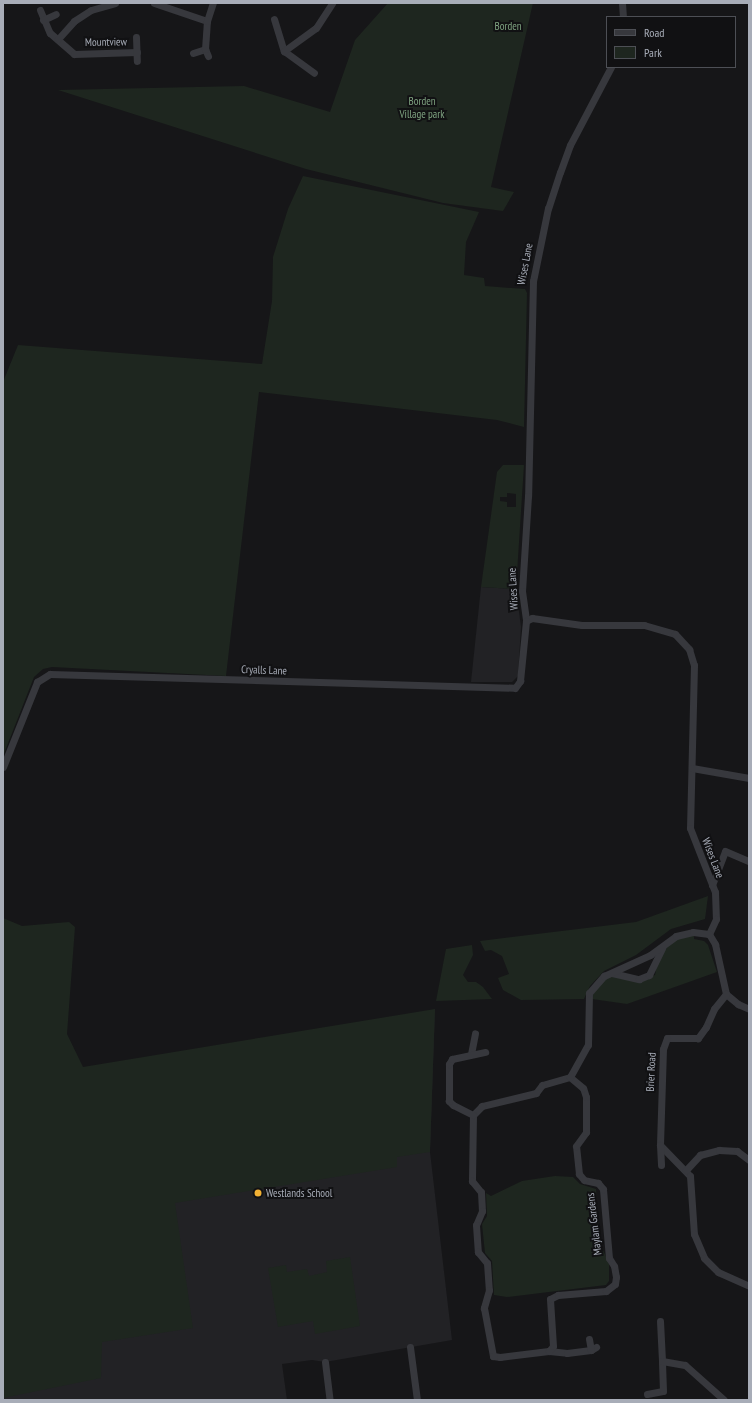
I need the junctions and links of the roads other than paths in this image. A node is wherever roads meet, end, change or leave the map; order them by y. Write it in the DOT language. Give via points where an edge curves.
graph roads {
  1 [pos="115,3"];
  2 [pos="156,3"];
  3 [pos="213,3"];
  4 [pos="332,3"];
  5 [pos="622,3"];
  6 [pos="40,10"];
  7 [pos="56,14"];
  8 [pos="623,16"];
  9 [pos="274,18"];
  10 [pos="43,20"];
  11 [pos="207,22"];
  12 [pos="136,37"];
  13 [pos="58,39"];
  14 [pos="205,48"];
  15 [pos="284,51"];
  16 [pos="137,52"];
  17 [pos="193,53"];
  18 [pos="208,56"];
  19 [pos="137,61"];
  20 [pos="610,68"];
  21 [pos="314,73"];
  22 [pos="526,621"];
  23 [pos="3,767"];
  24 [pos="692,768"];
  25 [pos="749,778"];
  26 [pos="749,861"];
  27 [pos="712,885"];
  28 [pos="709,934"];
  29 [pos="664,945"];
  30 [pos="610,973"];
  31 [pos="726,994"];
  32 [pos="749,1009"];
  33 [pos="475,1032"];
  34 [pos="485,1052"];
  35 [pos="471,1054"];
  36 [pos="570,1077"];
  37 [pos="473,1115"];
  38 [pos="660,1145"];
  39 [pos="749,1160"];
  40 [pos="661,1166"];
  41 [pos="686,1170"];
  42 [pos="749,1286"];
  43 [pos="660,1321"];
  44 [pos="589,1339"];
  45 [pos="410,1347"];
  46 [pos="549,1350"];
  47 [pos="662,1361"];
  48 [pos="325,1362"];
  49 [pos="647,1394"];
  50 [pos="330,1400"];
  51 [pos="417,1400"];
  52 [pos="724,1400"];
  1 -- 13 [label="street" via="91,10 74,21"];
  2 -- 11 [label="street"];
  3 -- 11 [label="street"];
  4 -- 15 [label="street" via="316,28"];
  5 -- 8 [label="street"];
  6 -- 10 [label="street, Mountview"];
  7 -- 10 [label="street"];
  9 -- 15 [label="street"];
  10 -- 13 [label="street, Mountview" via="50,33"];
  11 -- 14 [label="street"];
  12 -- 16 [label="street, Mountview"];
  13 -- 16 [label="street, Mountview" via="74,54"];
  14 -- 17 [label="street"];
  14 -- 18 [label="street"];
  15 -- 21 [label="street"];
  16 -- 19 [label="street, Mountview"];
  20 -- 22 [label="street, Wises Lane" via="570,145 560,172 548,208 532,281 528,496 522,573"];
  22 -- 23 [label="street, Cryalls Lane" via="520,682 515,688 50,674 37,682"];
  22 -- 24 [label="street, Wises Lane" via="532,618 582,625 644,625 675,634 689,649 694,665"];
  24 -- 25 [label="street"];
  24 -- 27 [label="street, Wises Lane" via="690,828"];
  26 -- 27 [label="street" via="724,851"];
  27 -- 28 [label="street, Wises Lane" via="715,892 716,919"];
  28 -- 29 [label="street" via="686,933 676,936"];
  28 -- 31 [label="street" via="715,944"];
  29 -- 30 [label="street" via="628,966"];
  29 -- 30 [label="street" via="650,975 639,978"];
  30 -- 36 [label="street" via="598,980 589,993 588,1045"];
  31 -- 32 [label="street"];
  31 -- 38 [label="street, Brier Road" via="714,1009 698,1038 667,1038 664,1049"];
  33 -- 35 [label="street"];
  34 -- 35 [label="street"];
  35 -- 37 [label="street" via="452,1059 449,1064 448,1093 453,1105"];
  36 -- 37 [label="street" via="542,1085 536,1093 482,1106"];
  36 -- 46 [label="street, Maylam Gardens" via="583,1088 586,1097 586,1132 576,1146 578,1174 584,1180 598,1183 603,1189 609,1258 616,1276 615,1284 606,1291 558,1295 550,1299 548,1306 553,1346"];
  37 -- 46 [label="street" via="472,1181 481,1192 482,1211 476,1225 478,1252 487,1263 489,1290 484,1308 491,1354 500,1357"];
  38 -- 40 [label="street, Brier Road"];
  38 -- 41 [label="street"];
  39 -- 41 [label="street" via="737,1151 718,1150 700,1155"];
  41 -- 42 [label="street" via="690,1176 694,1234 701,1253 718,1272"];
  43 -- 47 [label="street"];
  44 -- 46 [label="street" via="594,1348 567,1353"];
  45 -- 51 [label="street"];
  47 -- 49 [label="street" via="663,1390"];
  47 -- 52 [label="street" via="685,1365"];
  48 -- 50 [label="street"];
}
